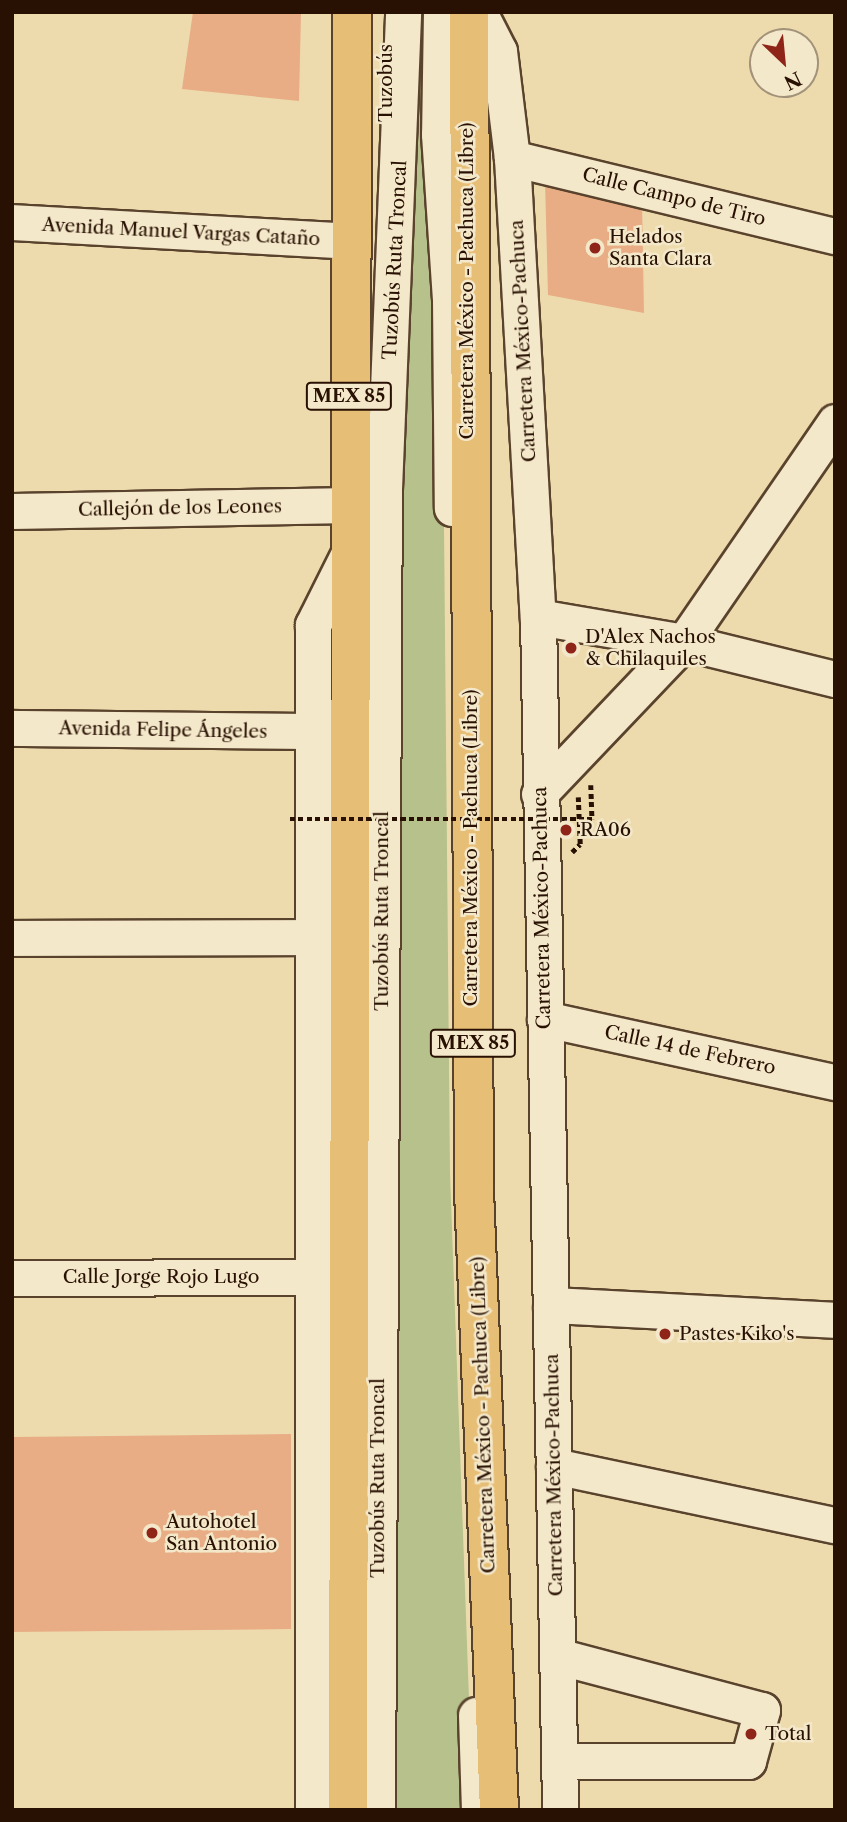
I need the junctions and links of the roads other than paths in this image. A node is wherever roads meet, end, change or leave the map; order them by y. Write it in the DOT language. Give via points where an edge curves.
graph roads {
  1 [pos="352,12"];
  2 [pos="386,12"];
  3 [pos="403,12"];
  4 [pos="442,12"];
  5 [pos="469,12"];
  6 [pos="480,12"];
  7 [pos="512,158"];
  8 [pos="12,222"];
  9 [pos="835,236"];
  10 [pos="349,241"];
  11 [pos="835,422"];
  12 [pos="384,489"];
  13 [pos="348,505"];
  14 [pos="12,511"];
  15 [pos="350,551"];
  16 [pos="538,617"];
  17 [pos="684,642"];
  18 [pos="835,680"];
  19 [pos="12,728"];
  20 [pos="314,731"];
  21 [pos="539,794"];
  22 [pos="313,937"];
  23 [pos="12,939"];
  24 [pos="545,1019"];
  25 [pos="835,1082"];
  26 [pos="310,1277"];
  27 [pos="12,1278"];
  28 [pos="551,1305"];
  29 [pos="835,1320"];
  30 [pos="554,1466"];
  31 [pos="835,1525"];
  32 [pos="557,1656"];
  33 [pos="559,1761"];
  34 [pos="313,1810"];
  35 [pos="348,1810"];
  36 [pos="377,1810"];
  37 [pos="479,1810"];
  38 [pos="499,1810"];
  39 [pos="560,1810"];
  1 -- 10 [label="highway, MEX 85"];
  2 -- 12 [label="street, Tuzobús"];
  3 -- 12 [label="street, Tuzobús Ruta Troncal"];
  4 -- 37 [label="street" via="460,1187"];
  5 -- 38 [label="highway, Carretera México - Pachuca (Libre) / MEX 85" via="474,1191"];
  6 -- 7 [label="street, Carretera México-Pachuca" via="499,51"];
  7 -- 9 [label="street, Calle Campo de Tiro"];
  7 -- 16 [label="street, Carretera México-Pachuca"];
  8 -- 10 [label="street, Avenida Manuel Vargas Cataño"];
  10 -- 13 [label="highway, MEX 85"];
  11 -- 17 [label="street"];
  12 -- 36 [label="street, Tuzobús Ruta Troncal"];
  13 -- 14 [label="street, Callejón de los Leones"];
  13 -- 15 [label="highway, MEX 85"];
  15 -- 20 [label="street" via="313,625"];
  15 -- 35 [label="highway, MEX 85"];
  16 -- 17 [label="street"];
  16 -- 21 [label="street, Carretera México-Pachuca"];
  17 -- 18 [label="street"];
  17 -- 21 [label="street"];
  19 -- 20 [label="street, Avenida Felipe Ángeles"];
  20 -- 22 [label="street"];
  21 -- 24 [label="street, Carretera México-Pachuca"];
  22 -- 23 [label="street"];
  22 -- 26 [label="street"];
  24 -- 25 [label="street, Calle 14 de Febrero"];
  24 -- 28 [label="street, Carretera México-Pachuca"];
  26 -- 27 [label="street, Calle Jorge Rojo Lugo"];
  26 -- 34 [label="street"];
  28 -- 29 [label="street"];
  28 -- 30 [label="street, Carretera México-Pachuca"];
  30 -- 31 [label="street"];
  30 -- 32 [label="street, Carretera México-Pachuca"];
  32 -- 33 [label="street, Carretera México-Pachuca"];
  32 -- 33 [label="street" via="762,1710 748,1761"];
  33 -- 39 [label="street, Carretera México-Pachuca"];
}
